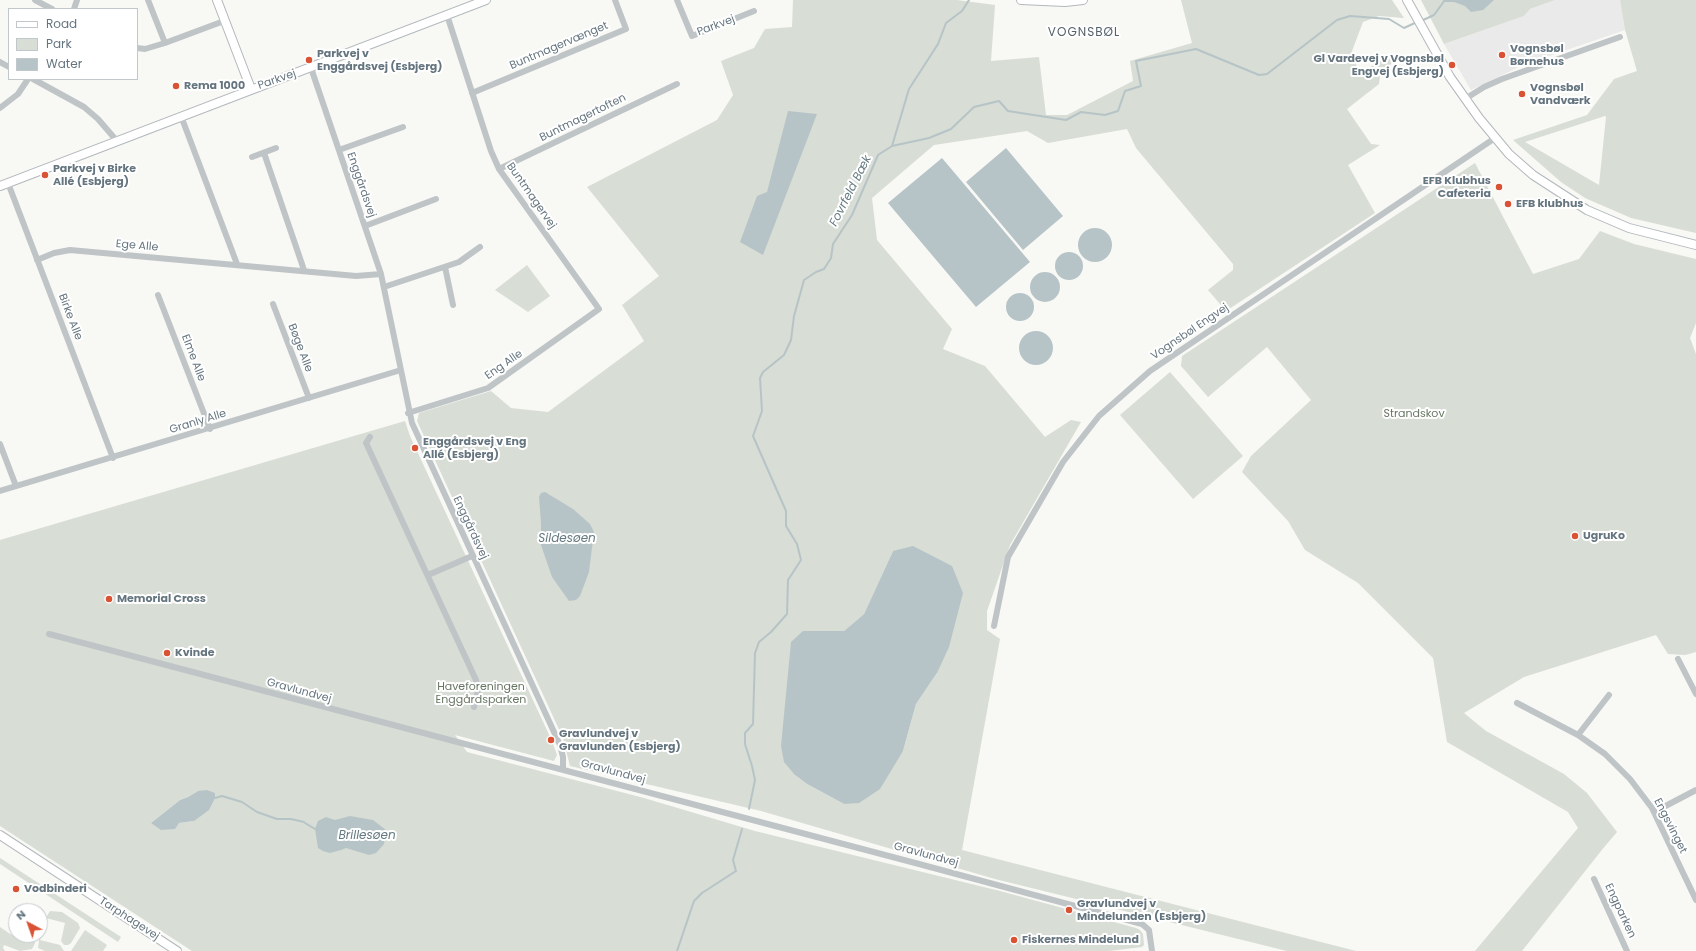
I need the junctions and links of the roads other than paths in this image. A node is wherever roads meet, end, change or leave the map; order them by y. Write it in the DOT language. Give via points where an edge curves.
graph roads {
  1 [pos="35,0"];
  2 [pos="148,0"];
  3 [pos="216,0"];
  4 [pos="486,0"];
  5 [pos="615,0"];
  6 [pos="677,0"];
  7 [pos="1021,0"];
  8 [pos="1083,0"];
  9 [pos="1407,0"];
  10 [pos="50,8"];
  11 [pos="754,11"];
  12 [pos="447,15"];
  13 [pos="224,21"];
  14 [pos="1620,37"];
  15 [pos="165,44"];
  16 [pos="138,48"];
  17 [pos="311,68"];
  18 [pos="27,80"];
  19 [pos="35,80"];
  20 [pos="677,84"];
  21 [pos="251,89"];
  22 [pos="472,94"];
  23 [pos="1465,99"];
  24 [pos="0,108"];
  25 [pos="181,116"];
  26 [pos="403,127"];
  27 [pos="1495,138"];
  28 [pos="117,141"];
  29 [pos="276,148"];
  30 [pos="339,150"];
  31 [pos="264,153"];
  32 [pos="252,157"];
  33 [pos="499,169"];
  34 [pos="8,183"];
  35 [pos="0,186"];
  36 [pos="436,199"];
  37 [pos="365,226"];
  38 [pos="1696,245"];
  39 [pos="480,247"];
  40 [pos="37,260"];
  41 [pos="237,264"];
  42 [pos="445,267"];
  43 [pos="304,270"];
  44 [pos="381,274"];
  45 [pos="384,288"];
  46 [pos="158,295"];
  47 [pos="273,304"];
  48 [pos="453,305"];
  49 [pos="599,309"];
  50 [pos="401,370"];
  51 [pos="309,398"];
  52 [pos="408,413"];
  53 [pos="210,429"];
  54 [pos="370,436"];
  55 [pos="0,444"];
  56 [pos="113,458"];
  57 [pos="16,486"];
  58 [pos="0,491"];
  59 [pos="472,556"];
  60 [pos="428,575"];
  61 [pos="994,626"];
  62 [pos="49,634"];
  63 [pos="1678,659"];
  64 [pos="1696,694"];
  65 [pos="1609,695"];
  66 [pos="1517,703"];
  67 [pos="474,707"];
  68 [pos="1578,735"];
  69 [pos="563,769"];
  70 [pos="1696,790"];
  71 [pos="1654,812"];
  72 [pos="0,835"];
  73 [pos="1594,879"];
  74 [pos="1696,900"];
  75 [pos="177,951"];
  76 [pos="1152,951"];
  77 [pos="1627,951"];
  1 -- 10 [label="street"];
  2 -- 15 [label="street"];
  3 -- 13 [label="street"];
  4 -- 12 [label="street, Parkvej"];
  5 -- 22 [label="street, Buntmagervænget" via="626,29"];
  6 -- 11 [label="street, Parkvej" via="692,36"];
  7 -- 8 [label="street"];
  9 -- 23 [label="street"];
  12 -- 17 [label="street, Parkvej"];
  12 -- 22 [label="street, Buntmagervej"];
  13 -- 15 [label="street"];
  13 -- 21 [label="street"];
  14 -- 23 [label="street" via="1502,79"];
  15 -- 16 [label="street" via="146,49"];
  17 -- 21 [label="street, Parkvej"];
  17 -- 30 [label="street, Enggårdsvej"];
  18 -- 24 [label="street" via="18,94"];
  19 -- 28 [label="street" via="84,107"];
  20 -- 33 [label="street, Buntmagertoften"];
  21 -- 25 [label="street, Parkvej"];
  22 -- 33 [label="street, Buntmagervej" via="490,151"];
  23 -- 27 [label="street"];
  25 -- 28 [label="street, Parkvej"];
  25 -- 41 [label="street"];
  26 -- 30 [label="street, Enggårdsvej"];
  27 -- 38 [label="street" via="1533,175 1587,210 1629,228"];
  27 -- 61 [label="street, Vognsbøl Engvej" via="1150,371 1099,416 1063,462 1008,557"];
  28 -- 34 [label="street, Parkvej"];
  29 -- 31 [label="street"];
  30 -- 37 [label="street, Enggårdsvej"];
  31 -- 32 [label="street"];
  31 -- 43 [label="street"];
  33 -- 49 [label="street, Buntmagervej"];
  34 -- 35 [label="street, Parkvej"];
  34 -- 40 [label="street, Birke Alle"];
  36 -- 37 [label="street, Enggårdsvej"];
  37 -- 44 [label="street, Enggårdsvej"];
  39 -- 42 [label="street" via="459,262"];
  40 -- 41 [label="street, Ege Alle" via="70,250"];
  40 -- 56 [label="street, Birke Alle"];
  41 -- 43 [label="street, Ege Alle"];
  42 -- 45 [label="street"];
  42 -- 48 [label="street"];
  43 -- 44 [label="street, Ege Alle" via="356,276"];
  44 -- 45 [label="street, Enggårdsvej"];
  45 -- 50 [label="street, Enggårdsvej"];
  46 -- 53 [label="street, Elme Alle"];
  47 -- 51 [label="street, Bøge Alle"];
  49 -- 52 [label="street, Eng Alle" via="488,388"];
  50 -- 51 [label="street, Granly Alle"];
  50 -- 52 [label="street, Enggårdsvej"];
  51 -- 53 [label="street, Granly Alle"];
  52 -- 59 [label="street, Enggårdsvej"];
  53 -- 56 [label="street, Granly Alle"];
  54 -- 60 [label="street" via="366,443"];
  55 -- 57 [label="street"];
  56 -- 57 [label="street, Granly Alle"];
  57 -- 58 [label="street, Granly Alle"];
  59 -- 60 [label="street"];
  59 -- 69 [label="street, Enggårdsvej" via="560,745"];
  60 -- 67 [label="street" via="476,680 478,690"];
  62 -- 69 [label="street, Gravlundvej"];
  63 -- 64 [label="street"];
  65 -- 68 [label="street"];
  66 -- 68 [label="street, Engsvinget"];
  68 -- 71 [label="street, Engsvinget" via="1605,754 1630,778"];
  69 -- 76 [label="street, Gravlundvej" via="1142,924 1149,930"];
  70 -- 71 [label="street"];
  71 -- 74 [label="street, Engsvinget"];
  72 -- 75 [label="street, Tarphagevej"];
  73 -- 77 [label="street, Engparken"];
}
